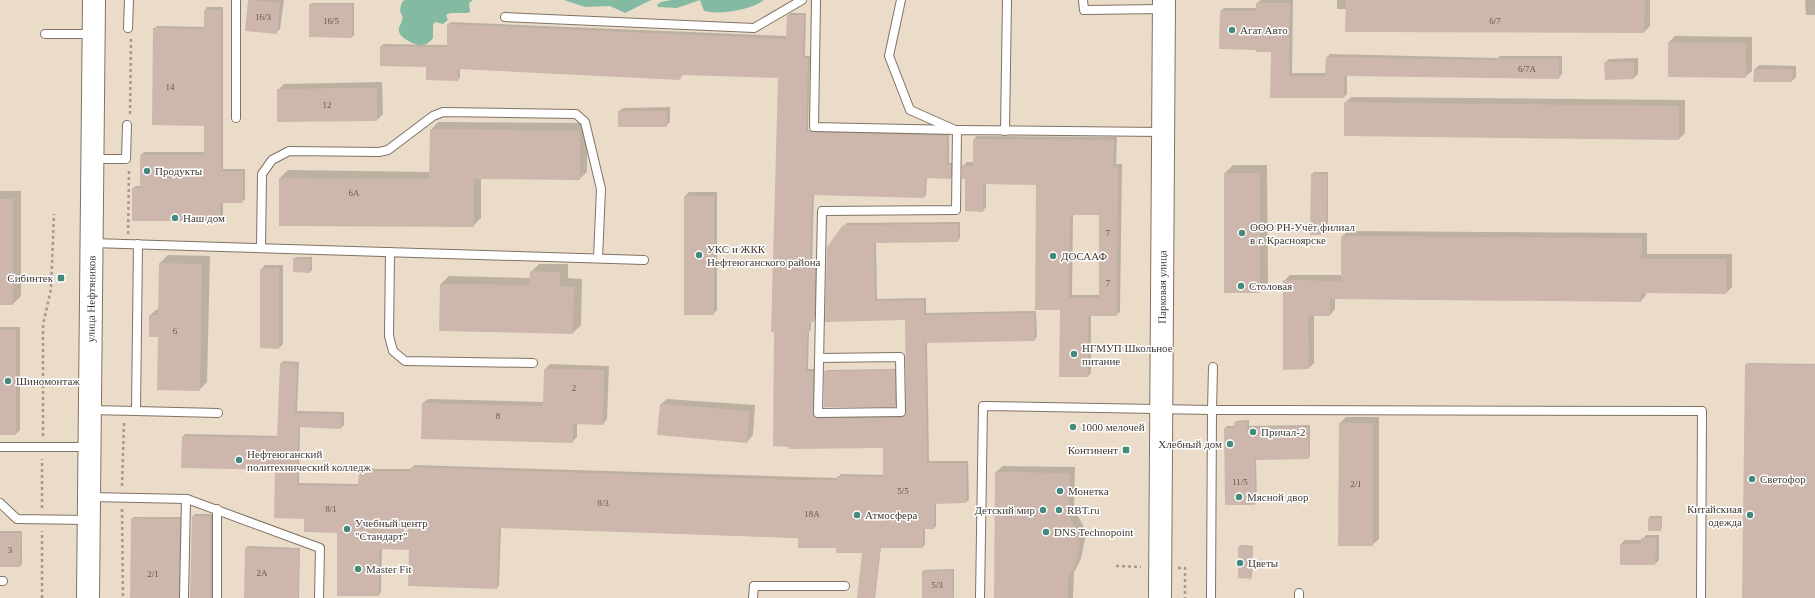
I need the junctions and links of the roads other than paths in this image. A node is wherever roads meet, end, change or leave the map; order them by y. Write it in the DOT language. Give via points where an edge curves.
graph roads {
  1 [pos="94,0"];
  2 [pos="129,0"];
  3 [pos="236,0"];
  4 [pos="802,0"];
  5 [pos="816,0"];
  6 [pos="900,0"];
  7 [pos="1007,0"];
  8 [pos="1083,0"];
  9 [pos="1163,4"];
  10 [pos="505,17"];
  11 [pos="130,32"];
  12 [pos="45,34"];
  13 [pos="93,34"];
  14 [pos="236,118"];
  15 [pos="128,121"];
  16 [pos="958,130"];
  17 [pos="1005,131"];
  18 [pos="1163,132"];
  19 [pos="92,158"];
  20 [pos="91,243"];
  21 [pos="138,244"];
  22 [pos="261,248"];
  23 [pos="390,252"];
  24 [pos="598,258"];
  25 [pos="644,260"];
  26 [pos="819,358"];
  27 [pos="533,363"];
  28 [pos="1212,367"];
  29 [pos="1161,409"];
  30 [pos="90,410"];
  31 [pos="1212,410"];
  32 [pos="136,411"];
  33 [pos="218,413"];
  34 [pos="0,447"];
  35 [pos="89,447"];
  36 [pos="89,497"];
  37 [pos="186,499"];
  38 [pos="0,503"];
  39 [pos="218,509"];
  40 [pos="89,520"];
  41 [pos="845,586"];
  42 [pos="88,598"];
  43 [pos="184,598"];
  44 [pos="217,598"];
  45 [pos="319,598"];
  46 [pos="753,598"];
  47 [pos="980,598"];
  48 [pos="1160,598"];
  49 [pos="1211,598"];
  50 [pos="1701,598"];
  1 -- 13 [label="main road, улица Нефтяников"];
  2 -- 11 [label="lane"];
  3 -- 14 [label="lane"];
  4 -- 10 [label="lane" via="754,28"];
  5 -- 16 [label="lane" via="814,127"];
  6 -- 16 [label="lane" via="889,56 910,110"];
  7 -- 17 [label="lane"];
  8 -- 9 [label="lane" via="1084,10"];
  9 -- 18 [label="main road, Парковая улица"];
  12 -- 13 [label="lane"];
  13 -- 19 [label="main road, улица Нефтяников"];
  15 -- 19 [label="lane" via="126,159"];
  16 -- 17 [label="lane"];
  16 -- 26 [label="lane" via="956,210 822,211"];
  17 -- 18 [label="lane"];
  18 -- 29 [label="main road, Парковая улица"];
  19 -- 20 [label="main road, улица Нефтяников"];
  20 -- 21 [label="lane"];
  20 -- 30 [label="main road, улица Нефтяников"];
  21 -- 22 [label="lane"];
  21 -- 32 [label="lane"];
  22 -- 23 [label="lane"];
  22 -- 24 [label="lane" via="262,174 272,160 289,151 388,150 433,116 443,112 576,114 585,122 601,189"];
  23 -- 24 [label="lane"];
  23 -- 27 [label="lane" via="389,336 393,351 405,360"];
  24 -- 25 [label="lane"];
  26 -- 26 [label="lane" via="818,413 901,412 900,357"];
  28 -- 31 [label="lane"];
  29 -- 31 [label="lane"];
  29 -- 47 [label="lane" via="983,406"];
  29 -- 48 [label="main road, Парковая улица"];
  30 -- 32 [label="lane"];
  30 -- 35 [label="main road, улица Нефтяников"];
  31 -- 49 [label="lane"];
  31 -- 50 [label="lane" via="1702,411"];
  32 -- 33 [label="lane"];
  34 -- 35 [label="lane"];
  35 -- 36 [label="main road, улица Нефтяников"];
  36 -- 37 [label="lane"];
  36 -- 40 [label="main road, улица Нефтяников"];
  37 -- 39 [label="lane"];
  37 -- 43 [label="lane"];
  38 -- 40 [label="lane" via="17,519"];
  39 -- 44 [label="lane"];
  39 -- 45 [label="lane" via="320,548"];
  40 -- 42 [label="main road, улица Нефтяников"];
  41 -- 46 [label="lane" via="754,586"];
}
